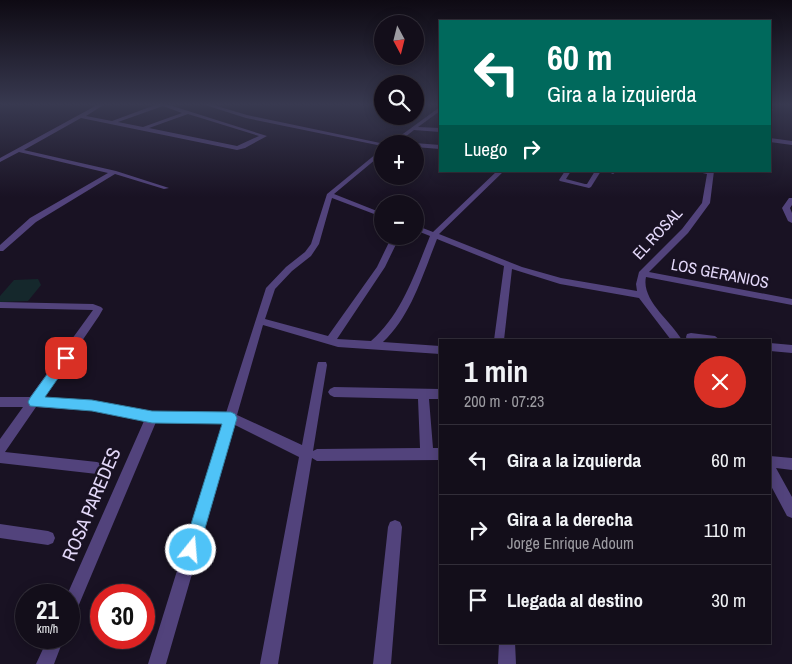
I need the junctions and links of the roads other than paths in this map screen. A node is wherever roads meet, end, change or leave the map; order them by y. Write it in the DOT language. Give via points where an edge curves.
graph roads {
  1 [pos="45,135"];
  2 [pos="173,135"];
  3 [pos="261,135"];
  4 [pos="338,135"];
  5 [pos="771,136"];
  6 [pos="792,138"];
  7 [pos="771,140"];
  8 [pos="374,142"];
  9 [pos="792,143"];
  10 [pos="424,146"];
  11 [pos="439,147"];
  12 [pos="18,150"];
  13 [pos="374,158"];
  14 [pos="0,160"];
  15 [pos="114,172"];
  16 [pos="500,172"];
  17 [pos="567,172"];
  18 [pos="597,172"];
  19 [pos="711,172"];
  20 [pos="166,188"];
  21 [pos="329,195"];
  22 [pos="792,200"];
  23 [pos="374,212"];
  24 [pos="792,221"];
  25 [pos="424,231"];
  26 [pos="434,235"];
  27 [pos="392,245"];
  28 [pos="0,249"];
  29 [pos="508,264"];
  30 [pos="642,274"];
  31 [pos="642,294"];
  32 [pos="792,302"];
  33 [pos="0,306"];
  34 [pos="260,321"];
  35 [pos="691,337"];
  36 [pos="499,339"];
  37 [pos="676,339"];
  38 [pos="707,339"];
  39 [pos="330,341"];
  40 [pos="374,345"];
  41 [pos="771,347"];
  42 [pos="792,349"];
  43 [pos="439,350"];
  44 [pos="322,365"];
  45 [pos="334,392"];
  46 [pos="423,394"];
  47 [pos="439,394"];
  48 [pos="0,402"];
  49 [pos="35,402"];
  50 [pos="152,417"];
  51 [pos="231,418"];
  52 [pos="0,449"];
  53 [pos="311,454"];
  54 [pos="434,454"];
  55 [pos="0,457"];
  56 [pos="771,462"];
  57 [pos="792,464"];
  58 [pos="97,468"];
  59 [pos="771,474"];
  60 [pos="792,512"];
  61 [pos="395,527"];
  62 [pos="0,531"];
  63 [pos="48,538"];
  64 [pos="79,584"];
  65 [pos="507,644"];
  66 [pos="51,649"];
  67 [pos="45,664"];
  68 [pos="157,664"];
  69 [pos="269,664"];
  70 [pos="382,664"];
  71 [pos="507,664"];
  1 -- 12 [label="street"];
  2 -- 3 [label="street" via="237,148 264,136"];
  4 -- 8 [label="street"];
  5 -- 6 [label="street"];
  7 -- 9 [label="street"];
  10 -- 11 [label="street"];
  12 -- 14 [label="street"];
  12 -- 15 [label="street"];
  13 -- 21 [label="street"];
  15 -- 20 [label="street"];
  15 -- 28 [label="street" via="33,220"];
  16 -- 26 [label="street"];
  17 -- 18 [label="street" via="562,180 585,186"];
  19 -- 30 [label="street, EL ROSAL" via="706,203 685,231"];
  21 -- 23 [label="street"];
  21 -- 34 [label="street" via="315,244 271,288"];
  22 -- 24 [label="street" via="786,208"];
  25 -- 26 [label="street"];
  26 -- 29 [label="street"];
  26 -- 40 [label="street" via="400,312 388,332"];
  27 -- 39 [label="street" via="381,267"];
  29 -- 31 [label="street" via="560,281"];
  29 -- 36 [label="street"];
  30 -- 31 [label="street, EL ROSAL"];
  30 -- 32 [label="street, LOS GERANIOS"];
  31 -- 37 [label="street"];
  33 -- 49 [label="street" via="98,309"];
  34 -- 39 [label="street"];
  34 -- 51 [label="street"];
  35 -- 38 [label="street"];
  39 -- 40 [label="street"];
  40 -- 43 [label="street"];
  41 -- 42 [label="street"];
  44 -- 53 [label="street"];
  45 -- 46 [label="street"];
  46 -- 47 [label="street"];
  46 -- 54 [label="street"];
  48 -- 49 [label="street"];
  49 -- 50 [label="street" via="92,406"];
  49 -- 52 [label="street"];
  50 -- 51 [label="street"];
  50 -- 64 [label="street, ROSA PAREDES"];
  51 -- 53 [label="street"];
  51 -- 68 [label="street"];
  53 -- 54 [label="street"];
  53 -- 69 [label="street"];
  55 -- 58 [label="street"];
  56 -- 57 [label="street"];
  59 -- 60 [label="street"];
  61 -- 70 [label="street"];
  62 -- 63 [label="street"];
  65 -- 71 [label="street"];
  66 -- 67 [label="street"];
}
